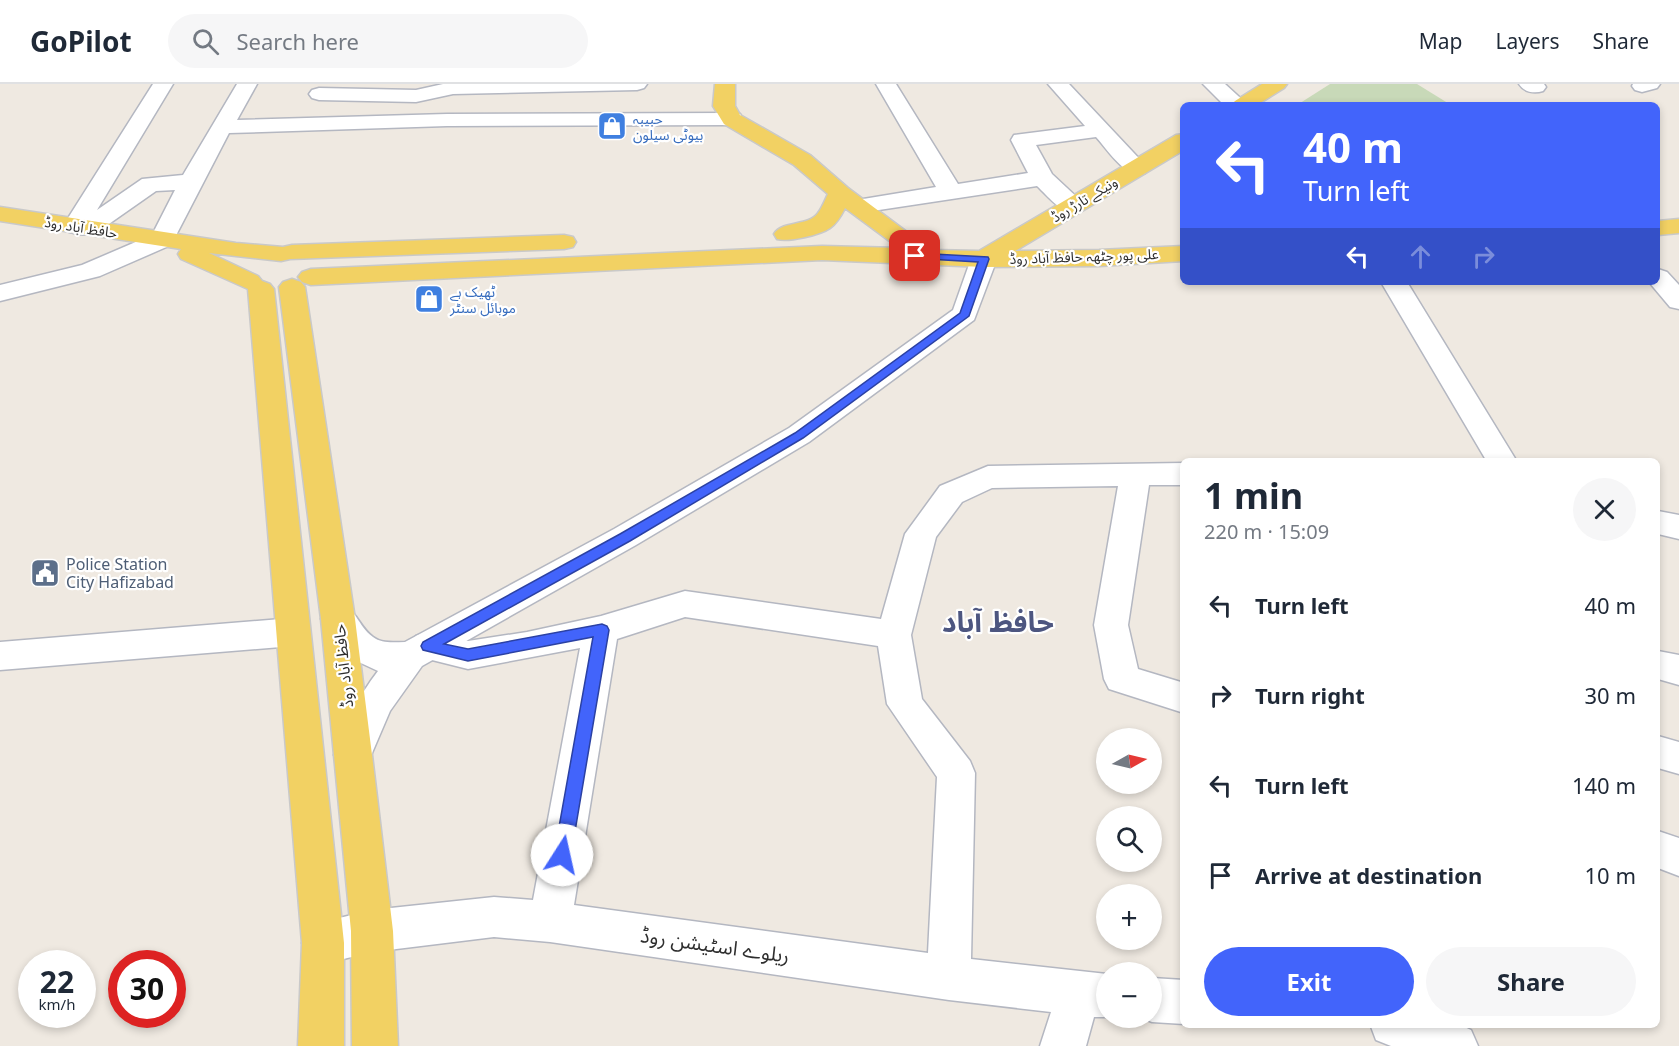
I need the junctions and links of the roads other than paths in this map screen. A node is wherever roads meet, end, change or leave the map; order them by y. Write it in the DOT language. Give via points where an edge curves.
graph roads {
  1 [pos="163,84"];
  2 [pos="247,84"];
  3 [pos="607,84"];
  4 [pos="637,84"];
  5 [pos="726,84"];
  6 [pos="886,84"];
  7 [pos="1058,84"];
  8 [pos="1213,84"];
  9 [pos="1277,84"];
  10 [pos="481,86"];
  11 [pos="319,94"];
  12 [pos="1236,102"];
  13 [pos="1245,102"];
  14 [pos="732,119"];
  15 [pos="222,127"];
  16 [pos="1102,130"];
  17 [pos="1180,142"];
  18 [pos="1137,168"];
  19 [pos="1042,178"];
  20 [pos="191,182"];
  21 [pos="951,192"];
  22 [pos="850,200"];
  23 [pos="1072,206"];
  24 [pos="0,214"];
  25 [pos="1679,226"];
  26 [pos="81,227"];
  27 [pos="1660,228"];
  28 [pos="786,234"];
  29 [pos="162,240"];
  30 [pos="286,253"];
  31 [pos="1180,253"];
  32 [pos="922,254"];
  33 [pos="984,259"];
  34 [pos="1660,279"];
  35 [pos="278,284"];
  36 [pos="1397,285"];
  37 [pos="0,293"];
  38 [pos="1679,301"];
  39 [pos="1500,458"];
  40 [pos="1180,474"];
  41 [pos="1135,475"];
  42 [pos="1660,523"];
  43 [pos="1679,527"];
  44 [pos="338,619"];
  45 [pos="602,630"];
  46 [pos="293,633"];
  47 [pos="894,635"];
  48 [pos="419,651"];
  49 [pos="0,656"];
  50 [pos="1660,665"];
  51 [pos="1679,670"];
  52 [pos="1180,697"];
  53 [pos="1660,753"];
  54 [pos="353,755"];
  55 [pos="1679,759"];
  56 [pos="1660,851"];
  57 [pos="1679,857"];
  58 [pos="550,922"];
  59 [pos="372,931"];
  60 [pos="323,944"];
  61 [pos="949,978"];
  62 [pos="1093,995"];
  63 [pos="1162,1000"];
  64 [pos="1180,1002"];
  65 [pos="1403,1028"];
  66 [pos="321,1046"];
  67 [pos="375,1046"];
  68 [pos="1063,1046"];
  69 [pos="1455,1046"];
  1 -- 26 [label="street"];
  2 -- 15 [label="street"];
  3 -- 4 [label="street"];
  3 -- 10 [label="street"];
  5 -- 14 [label="main road" via="724,106"];
  6 -- 21 [label="street"];
  7 -- 16 [label="street"];
  8 -- 12 [label="street"];
  9 -- 13 [label="main road"];
  10 -- 11 [label="street" via="416,96"];
  14 -- 15 [label="street" via="447,120"];
  14 -- 22 [label="main road" via="802,160"];
  15 -- 20 [label="street"];
  16 -- 18 [label="street"];
  16 -- 19 [label="street" via="1022,140"];
  17 -- 18 [label="main road, ونیکے تارڑ روڈ"];
  18 -- 23 [label="main road, ونیکے تارڑ روڈ"];
  19 -- 21 [label="street"];
  19 -- 23 [label="street"];
  20 -- 26 [label="street" via="150,184"];
  20 -- 29 [label="street"];
  21 -- 22 [label="street"];
  22 -- 28 [label="main road" via="820,224"];
  22 -- 32 [label="main road"];
  23 -- 33 [label="main road, ونیکے تارڑ روڈ"];
  24 -- 26 [label="main road, حافظ آباد روڈ"];
  25 -- 27 [label="main road"];
  26 -- 29 [label="main road, حافظ آباد روڈ"];
  28 -- 30 [label="main road, حافظ آباد روڈ"];
  28 -- 32 [label="main road" via="821,235"];
  29 -- 30 [label="main road, حافظ آباد روڈ"];
  29 -- 35 [label="main road, حافظ آباد روڈ"];
  29 -- 37 [label="street" via="91,271"];
  30 -- 35 [label="main road" via="259,262 248,275"];
  30 -- 35 [label="main road" via="310,255 315,259 316,271"];
  31 -- 33 [label="main road, علی پور چٹھہ حافظ آباد روڈ"];
  32 -- 33 [label="main road"];
  33 -- 35 [label="main road" via="822,253"];
  33 -- 48 [label="street" via="965,314 799,435"];
  34 -- 38 [label="street"];
  35 -- 44 [label="main road, حافظ آباد روڈ"];
  35 -- 46 [label="main road"];
  36 -- 39 [label="street"];
  40 -- 41 [label="street"];
  41 -- 47 [label="street" via="988,477 951,494 921,534"];
  41 -- 52 [label="street" via="1111,625 1122,679"];
  42 -- 43 [label="street"];
  44 -- 48 [label="street" via="360,647 380,657"];
  44 -- 54 [label="main road, حافظ آباد روڈ"];
  45 -- 47 [label="street" via="685,604"];
  45 -- 48 [label="street" via="468,655"];
  45 -- 58 [label="street"];
  46 -- 49 [label="street"];
  46 -- 60 [label="main road"];
  47 -- 61 [label="street" via="905,704 956,773"];
  48 -- 54 [label="street" via="377,700"];
  50 -- 51 [label="street"];
  53 -- 55 [label="street"];
  54 -- 59 [label="main road, حافظ آباد روڈ"];
  56 -- 57 [label="street"];
  58 -- 59 [label="street, ریلوے اسٹیشن روڈ" via="494,917"];
  58 -- 61 [label="street, ریلوے اسٹیشن روڈ"];
  59 -- 60 [label="street, ریلوے اسٹیشن روڈ"];
  59 -- 67 [label="main road, حافظ آباد روڈ"];
  60 -- 66 [label="main road"];
  61 -- 62 [label="street, ریلوے اسٹیشن روڈ"];
  62 -- 68 [label="street"];
  63 -- 64 [label="street"];
  65 -- 69 [label="street"];
}
